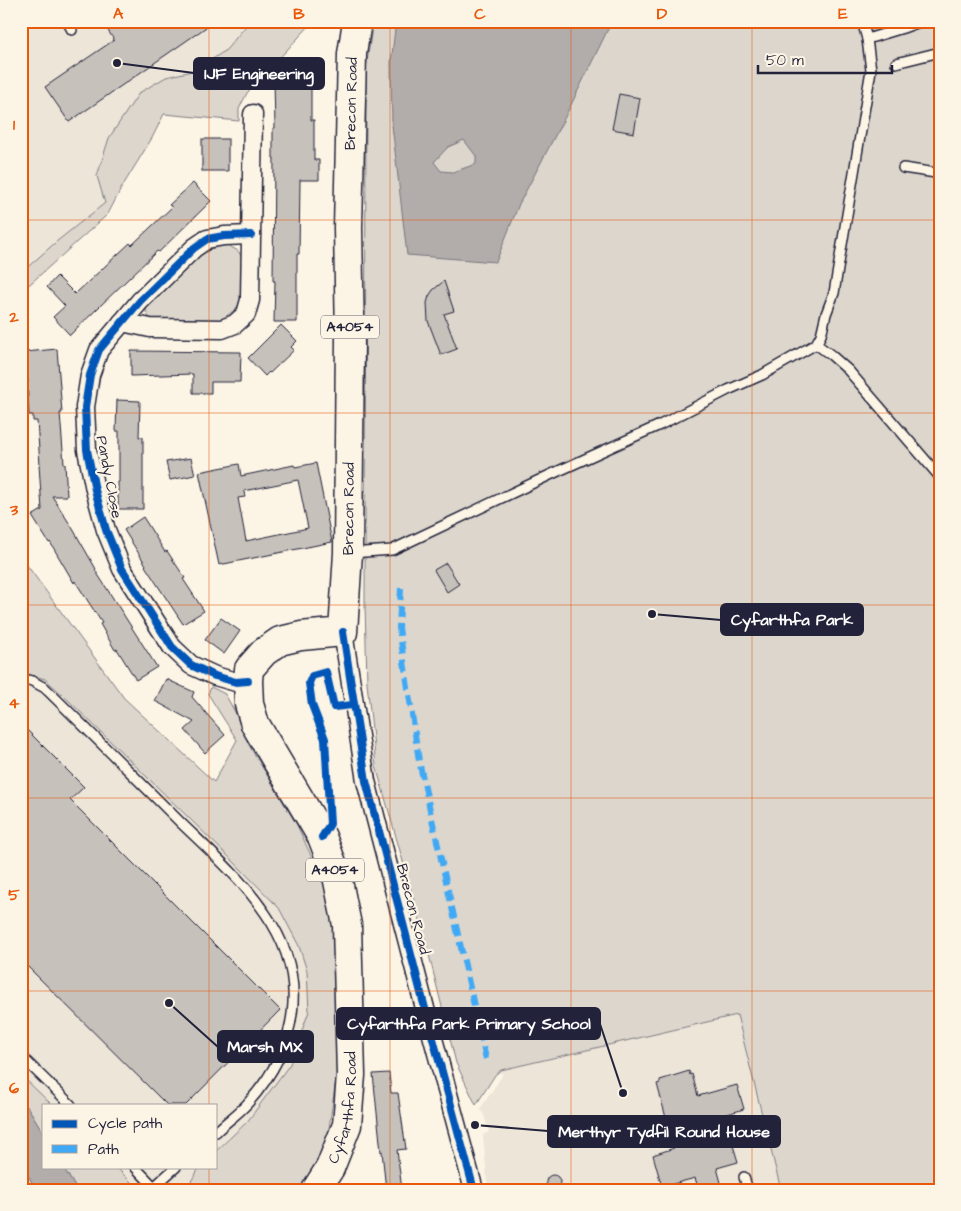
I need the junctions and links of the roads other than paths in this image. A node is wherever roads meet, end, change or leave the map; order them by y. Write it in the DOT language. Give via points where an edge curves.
graph roads {
  1 [pos="66,21"];
  2 [pos="357,21"];
  3 [pos="862,21"];
  4 [pos="922,21"];
  5 [pos="72,30"];
  6 [pos="867,39"];
  7 [pos="940,52"];
  8 [pos="896,63"];
  9 [pos="253,114"];
  10 [pos="904,168"];
  11 [pos="940,172"];
  12 [pos="251,235"];
  13 [pos="122,322"];
  14 [pos="816,344"];
  15 [pos="940,477"];
  16 [pos="348,553"];
  17 [pos="343,632"];
  18 [pos="21,678"];
  19 [pos="248,682"];
  20 [pos="21,1056"];
  21 [pos="70,1104"];
  22 [pos="218,1130"];
  23 [pos="135,1168"];
  24 [pos="175,1168"];
  25 [pos="744,1178"];
  26 [pos="156,1188"];
  27 [pos="316,1190"];
  28 [pos="474,1190"];
  29 [pos="748,1190"];
  1 -- 5 [label="lane"];
  2 -- 16 [label="main road, Brecon Road / A4054" via="352,54 348,228"];
  3 -- 6 [label="lane"];
  4 -- 6 [label="lane"];
  6 -- 14 [label="lane" via="871,70 865,111 834,293"];
  7 -- 8 [label="lane"];
  9 -- 12 [label="street"];
  10 -- 11 [label="lane"];
  12 -- 13 [label="street, Pandy Close" via="207,239 194,248"];
  12 -- 13 [label="street" via="250,300 246,314 235,324 222,329 150,328"];
  13 -- 19 [label="street, Pandy Close" via="99,350 90,375 86,407 88,450 106,530 122,569 172,647 191,665 214,676"];
  14 -- 15 [label="lane" via="848,370"];
  14 -- 16 [label="lane" via="762,375 660,425 392,550"];
  16 -- 17 [label="main road, Brecon Road / A4054"];
  17 -- 19 [label="main road, Cyfarthfa Road / A4054" via="280,641 264,652 249,669"];
  17 -- 28 [label="street, Brecon Road" via="366,781"];
  18 -- 22 [label="lane" via="46,688 236,877 266,914 285,948 294,988 292,1021 282,1054 247,1104"];
  19 -- 27 [label="main road, Cyfarthfa Road / A4054" via="248,704 255,724 322,837 337,876 347,925 351,1075 347,1125 330,1168"];
  20 -- 21 [label="lane"];
  23 -- 26 [label="lane"];
  24 -- 26 [label="lane"];
  25 -- 29 [label="lane"];
}
